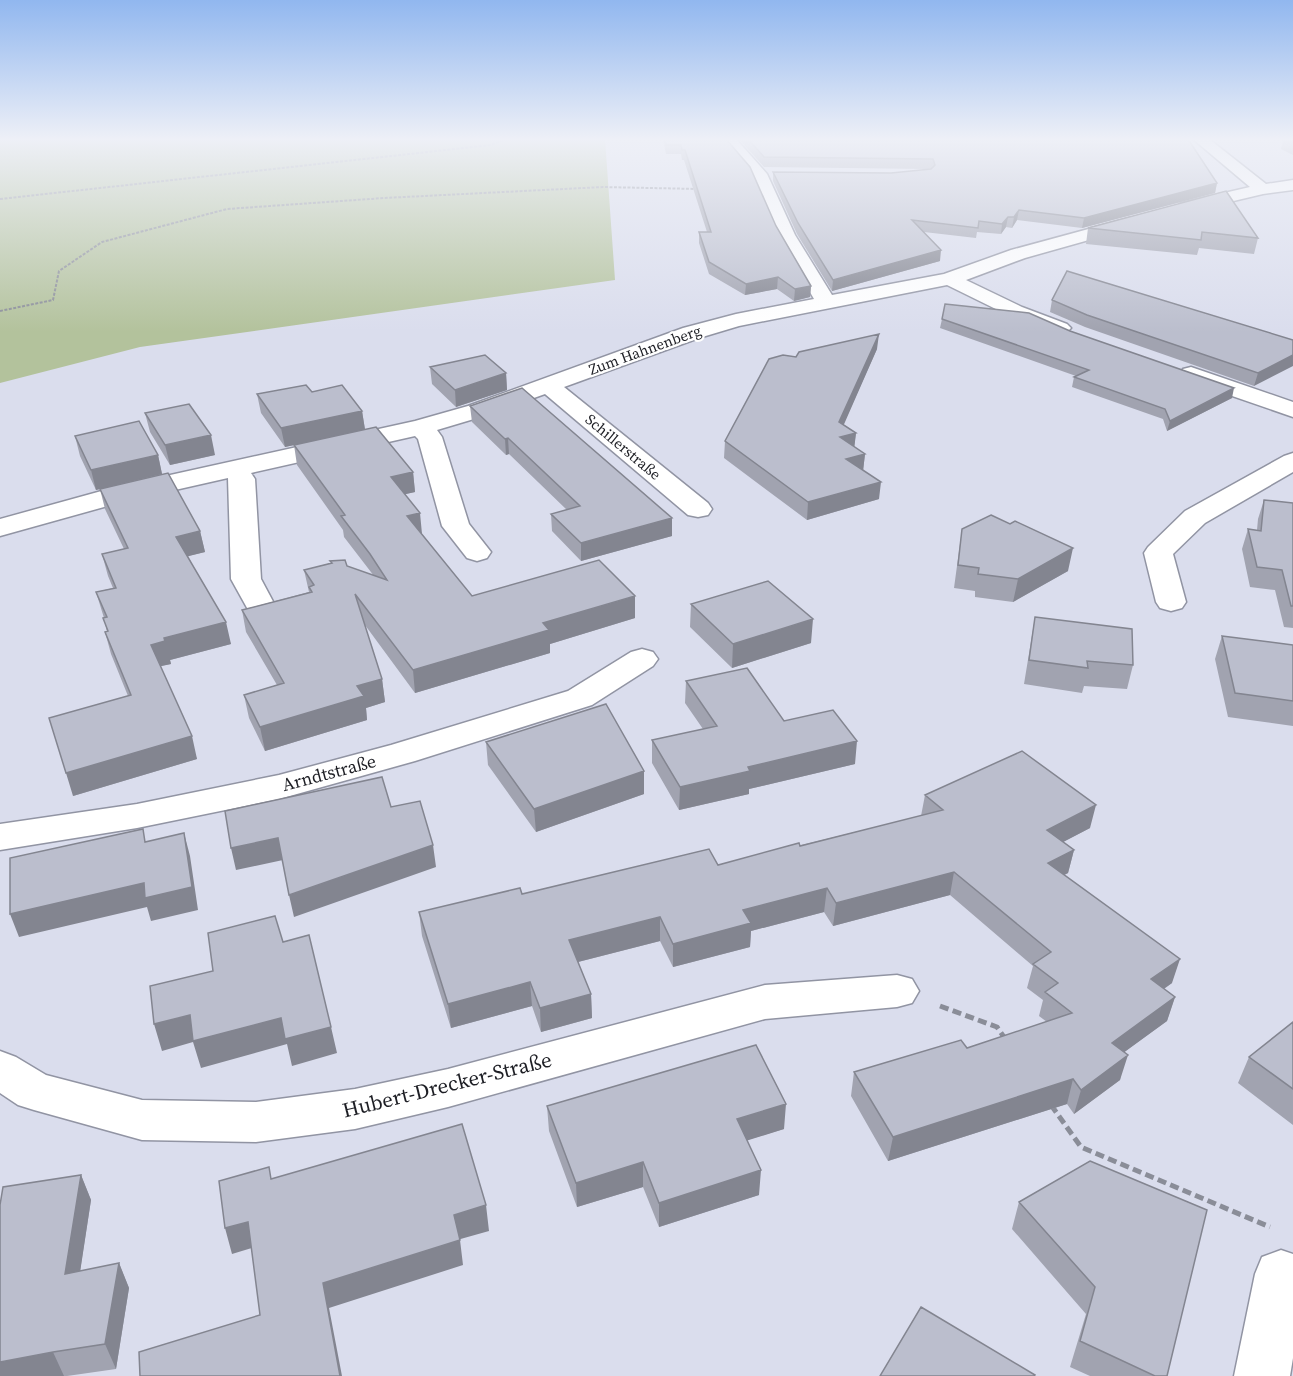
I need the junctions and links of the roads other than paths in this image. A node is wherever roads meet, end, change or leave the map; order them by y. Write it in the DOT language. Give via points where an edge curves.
graph roads {
  1 [pos="774,203"];
  2 [pos="1205,203"];
  3 [pos="1173,211"];
  4 [pos="1143,219"];
  5 [pos="949,279"];
  6 [pos="827,303"];
  7 [pos="1082,336"];
  8 [pos="1171,367"];
  9 [pos="548,385"];
  10 [pos="1293,410"];
  11 [pos="420,426"];
  12 [pos="1293,461"];
  13 [pos="235,468"];
  14 [pos="698,509"];
  15 [pos="0,528"];
  16 [pos="477,552"];
  17 [pos="1171,602"];
  18 [pos="262,609"];
  19 [pos="642,659"];
  20 [pos="0,837"];
  21 [pos="897,991"];
  22 [pos="0,1070"];
  23 [pos="1279,1252"];
  24 [pos="1262,1376"];
  1 -- 6 [label="street" via="786,235"];
  2 -- 3 [label="street"];
  4 -- 5 [label="street, Zum Hahnenberg" via="1018,254"];
  5 -- 6 [label="street, Zum Hahnenberg"];
  5 -- 7 [label="street" via="1016,311"];
  6 -- 9 [label="street, Zum Hahnenberg" via="736,320 691,333"];
  8 -- 10 [label="street"];
  9 -- 11 [label="street, Zum Hahnenberg" via="477,411"];
  9 -- 14 [label="street, Schillerstraße"];
  11 -- 13 [label="street, Zum Hahnenberg"];
  11 -- 16 [label="street" via="430,437 456,526"];
  12 -- 17 [label="street" via="1195,517 1158,553"];
  13 -- 15 [label="street, Zum Hahnenberg" via="116,495"];
  13 -- 18 [label="street" via="242,479 246,579"];
  19 -- 20 [label="street, Arndtstraße" via="580,698 391,757 279,787 170,810"];
  21 -- 22 [label="street, Hubert-Drecker-Straße" via="765,1002 436,1091 356,1109 256,1122 142,1120 34,1091"];
  23 -- 24 [label="street"];
}
